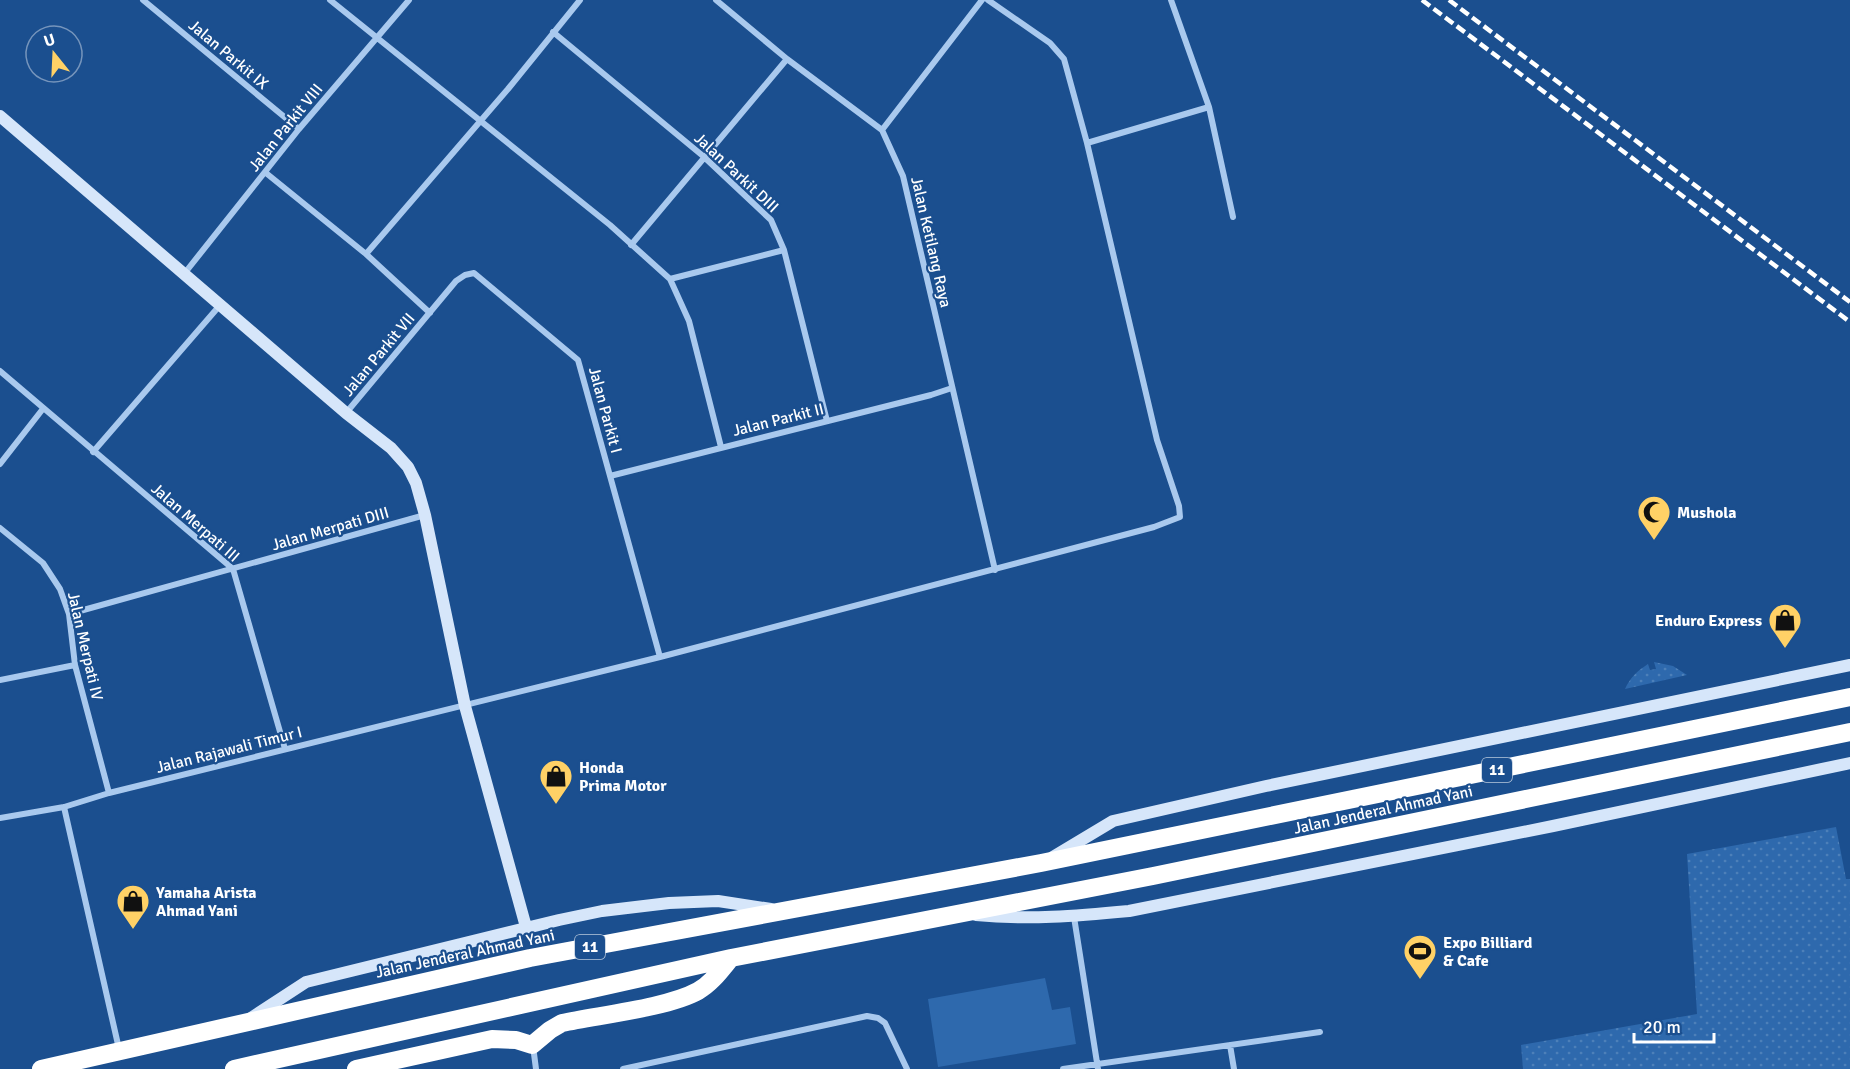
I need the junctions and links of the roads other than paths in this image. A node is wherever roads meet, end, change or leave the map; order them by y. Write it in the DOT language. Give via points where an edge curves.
graph roads {
  1 [pos="143,0"];
  2 [pos="330,0"];
  3 [pos="409,0"];
  4 [pos="579,0"];
  5 [pos="982,0"];
  6 [pos="988,0"];
  7 [pos="1171,0"];
  8 [pos="721,2"];
  9 [pos="553,32"];
  10 [pos="377,37"];
  11 [pos="787,59"];
  12 [pos="1209,107"];
  13 [pos="0,116"];
  14 [pos="481,121"];
  15 [pos="299,129"];
  16 [pos="882,130"];
  17 [pos="1087,143"];
  18 [pos="704,156"];
  19 [pos="266,172"];
  20 [pos="1233,217"];
  21 [pos="631,245"];
  22 [pos="784,250"];
  23 [pos="366,254"];
  24 [pos="184,274"];
  25 [pos="670,279"];
  26 [pos="221,304"];
  27 [pos="430,313"];
  28 [pos="0,371"];
  29 [pos="952,388"];
  30 [pos="42,410"];
  31 [pos="346,413"];
  32 [pos="827,421"];
  33 [pos="721,447"];
  34 [pos="93,452"];
  35 [pos="0,464"];
  36 [pos="610,476"];
  37 [pos="425,515"];
  38 [pos="0,528"];
  39 [pos="233,569"];
  40 [pos="995,570"];
  41 [pos="69,614"];
  42 [pos="660,657"];
  43 [pos="75,665"];
  44 [pos="1850,665"];
  45 [pos="0,680"];
  46 [pos="1850,697"];
  47 [pos="465,706"];
  48 [pos="1850,732"];
  49 [pos="285,749"];
  50 [pos="1850,763"];
  51 [pos="109,793"];
  52 [pos="64,807"];
  53 [pos="0,818"];
  54 [pos="1041,864"];
  55 [pos="778,910"];
  56 [pos="959,914"];
  57 [pos="1074,917"];
  58 [pos="526,927"];
  59 [pos="731,958"];
  60 [pos="245,1022"];
  61 [pos="1320,1032"];
  62 [pos="1230,1045"];
  63 [pos="533,1049"];
  64 [pos="119,1050"];
  65 [pos="276,1059"];
  66 [pos="1098,1066"];
  67 [pos="41,1069"];
  68 [pos="234,1069"];
  69 [pos="298,1069"];
  70 [pos="356,1069"];
  71 [pos="537,1069"];
  72 [pos="623,1069"];
  73 [pos="907,1069"];
  74 [pos="1063,1069"];
  75 [pos="1234,1069"];
  1 -- 15 [label="street, Jalan Parkit IX"];
  2 -- 10 [label="street"];
  3 -- 10 [label="street, Jalan Parkit VIII"];
  4 -- 9 [label="street"];
  5 -- 16 [label="street"];
  6 -- 17 [label="street" via="1050,43 1064,58"];
  7 -- 12 [label="street"];
  8 -- 11 [label="street, Jalan Ketilang Raya"];
  9 -- 14 [label="street"];
  9 -- 18 [label="street, Jalan Parkit DIII"];
  10 -- 14 [label="street"];
  10 -- 15 [label="street, Jalan Parkit VIII"];
  11 -- 16 [label="street, Jalan Ketilang Raya"];
  11 -- 18 [label="street"];
  12 -- 17 [label="street"];
  12 -- 20 [label="street"];
  13 -- 24 [label="street"];
  14 -- 21 [label="street"];
  14 -- 23 [label="street"];
  15 -- 19 [label="street, Jalan Parkit VIII"];
  16 -- 29 [label="street, Jalan Ketilang Raya" via="903,176"];
  17 -- 40 [label="street, Jalan Rajawali Timur I" via="1157,440 1181,514 1175,521"];
  18 -- 21 [label="street"];
  18 -- 22 [label="street, Jalan Parkit DIII" via="765,212"];
  19 -- 23 [label="street"];
  19 -- 24 [label="street, Jalan Parkit VIII"];
  21 -- 25 [label="street"];
  22 -- 25 [label="street"];
  22 -- 32 [label="street, Jalan Parkit DIII"];
  23 -- 27 [label="street"];
  24 -- 26 [label="street"];
  25 -- 33 [label="street" via="689,321"];
  26 -- 31 [label="street"];
  26 -- 34 [label="street"];
  27 -- 31 [label="street, Jalan Parkit VII"];
  27 -- 36 [label="street, Jalan Parkit I" via="456,281 474,273 568,350 578,360"];
  28 -- 30 [label="street, Jalan Merpati III"];
  29 -- 32 [label="street, Jalan Parkit II"];
  29 -- 40 [label="street, Jalan Ketilang Raya"];
  30 -- 34 [label="street, Jalan Merpati III"];
  30 -- 35 [label="street"];
  31 -- 37 [label="street" via="391,448 408,467"];
  32 -- 33 [label="street, Jalan Parkit II"];
  33 -- 36 [label="street, Jalan Parkit II"];
  34 -- 39 [label="street, Jalan Merpati III"];
  36 -- 42 [label="street, Jalan Parkit I"];
  37 -- 39 [label="street, Jalan Merpati DIII"];
  37 -- 47 [label="street"];
  38 -- 41 [label="street, Jalan Merpati IV" via="50,570"];
  39 -- 41 [label="street, Jalan Merpati DIII"];
  39 -- 49 [label="street, Jalan Merpati III"];
  40 -- 42 [label="street, Jalan Rajawali Timur I"];
  41 -- 43 [label="street, Jalan Merpati IV"];
  42 -- 47 [label="street, Jalan Rajawali Timur I"];
  43 -- 45 [label="street"];
  43 -- 51 [label="street, Jalan Merpati IV"];
  44 -- 54 [label="street, Jalan Jenderal Ahmad Yani" via="1113,821"];
  46 -- 54 [label="highway, Jalan Jenderal Ahmad Yani / 11"];
  47 -- 49 [label="street, Jalan Rajawali Timur I"];
  47 -- 58 [label="street"];
  48 -- 56 [label="highway, Jalan Jenderal Ahmad Yani / 11"];
  49 -- 51 [label="street, Jalan Rajawali Timur I"];
  50 -- 57 [label="street, Jalan Jenderal Ahmad Yani" via="1261,885 1129,911"];
  51 -- 52 [label="street, Jalan Rajawali Timur I"];
  52 -- 53 [label="street, Jalan Rajawali Timur I"];
  52 -- 64 [label="street"];
  54 -- 55 [label="highway, Jalan Jenderal Ahmad Yani / 11"];
  55 -- 58 [label="street" via="718,901 669,903 602,911"];
  55 -- 60 [label="highway, Jalan Jenderal Ahmad Yani / 11" via="530,958"];
  56 -- 57 [label="street, Jalan Jenderal Ahmad Yani"];
  56 -- 59 [label="highway, Jalan Jenderal Ahmad Yani / 11"];
  57 -- 66 [label="street"];
  58 -- 60 [label="street" via="306,982"];
  59 -- 63 [label="highway" via="699,990 677,999 562,1023"];
  59 -- 65 [label="highway, Jalan Jenderal Ahmad Yani / 11"];
  60 -- 64 [label="highway, Jalan Jenderal Ahmad Yani / 11"];
  61 -- 62 [label="street"];
  62 -- 66 [label="street"];
  62 -- 75 [label="street"];
  63 -- 70 [label="highway" via="492,1039"];
  63 -- 71 [label="street"];
  64 -- 67 [label="highway, Jalan Jenderal Ahmad Yani / 11"];
  65 -- 68 [label="highway, Jalan Jenderal Ahmad Yani / 11"];
  65 -- 69 [label="highway"];
  66 -- 74 [label="street"];
  72 -- 73 [label="street" via="867,1016 885,1023"];
}
